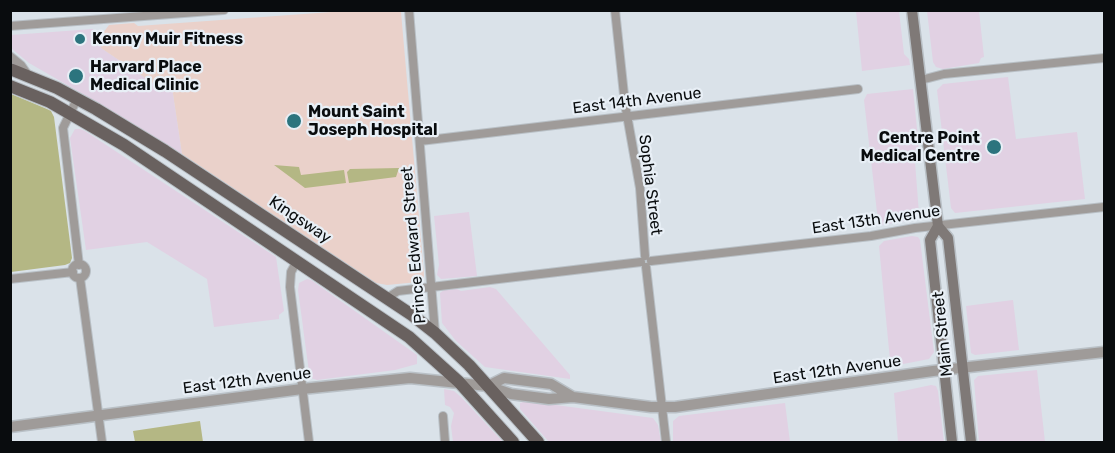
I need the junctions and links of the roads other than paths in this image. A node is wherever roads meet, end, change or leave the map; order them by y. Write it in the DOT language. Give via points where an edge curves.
graph roads {
  1 [pos="224,10"];
  2 [pos="409,10"];
  3 [pos="615,10"];
  4 [pos="912,10"];
  5 [pos="118,15"];
  6 [pos="10,26"];
  7 [pos="10,56"];
  8 [pos="1104,58"];
  9 [pos="10,69"];
  10 [pos="28,75"];
  11 [pos="921,80"];
  12 [pos="10,86"];
  13 [pos="858,89"];
  14 [pos="77,99"];
  15 [pos="69,113"];
  16 [pos="627,116"];
  17 [pos="420,141"];
  18 [pos="1104,207"];
  19 [pos="938,226"];
  20 [pos="297,261"];
  21 [pos="646,262"];
  22 [pos="79,265"];
  23 [pos="73,272"];
  24 [pos="81,278"];
  25 [pos="10,279"];
  26 [pos="431,286"];
  27 [pos="387,298"];
  28 [pos="435,333"];
  29 [pos="1104,352"];
  30 [pos="962,368"];
  31 [pos="944,370"];
  32 [pos="459,382"];
  33 [pos="488,386"];
  34 [pos="302,389"];
  35 [pos="573,397"];
  36 [pos="662,407"];
  37 [pos="98,416"];
  38 [pos="443,416"];
  39 [pos="10,427"];
  40 [pos="102,442"];
  41 [pos="309,442"];
  42 [pos="444,442"];
  43 [pos="513,442"];
  44 [pos="538,442"];
  45 [pos="666,442"];
  46 [pos="952,442"];
  47 [pos="971,442"];
  1 -- 5 [label="street"];
  2 -- 17 [label="street, Prince Edward Street"];
  3 -- 16 [label="street, Sophia Street"];
  4 -- 11 [label="main road, Main Street"];
  5 -- 6 [label="street"];
  7 -- 10 [label="street"];
  8 -- 11 [label="street" via="944,74"];
  9 -- 10 [label="main road, Kingsway"];
  10 -- 14 [label="main road, Kingsway"];
  11 -- 19 [label="main road, Main Street"];
  12 -- 15 [label="main road" via="46,99"];
  13 -- 16 [label="street, East 14th Avenue"];
  14 -- 15 [label="street"];
  14 -- 27 [label="main road, Kingsway" via="190,166"];
  15 -- 20 [label="main road"];
  15 -- 22 [label="street" via="63,136"];
  16 -- 17 [label="street, East 14th Avenue"];
  16 -- 21 [label="street, Sophia Street" via="640,188"];
  17 -- 26 [label="street, Prince Edward Street"];
  18 -- 19 [label="street, East 13th Avenue"];
  19 -- 21 [label="street, East 13th Avenue"];
  19 -- 30 [label="main road, Main Street" via="948,238"];
  19 -- 31 [label="main road, Main Street" via="930,240"];
  20 -- 32 [label="main road" via="409,337"];
  20 -- 34 [label="street" via="290,288"];
  21 -- 26 [label="street, East 13th Avenue"];
  21 -- 36 [label="street, Sophia Street"];
  22 -- 23 [label="street"];
  22 -- 24 [label="street" via="86,270"];
  23 -- 24 [label="street"];
  23 -- 25 [label="street"];
  24 -- 37 [label="street"];
  26 -- 27 [label="street, East 13th Avenue" via="398,291"];
  26 -- 28 [label="street, Prince Edward Street"];
  27 -- 28 [label="main road, Kingsway"];
  28 -- 33 [label="main road, Kingsway"];
  29 -- 30 [label="street, East 12th Avenue"];
  30 -- 31 [label="street, East 12th Avenue"];
  30 -- 47 [label="main road, Main Street"];
  31 -- 36 [label="street, East 12th Avenue"];
  31 -- 46 [label="main road, Main Street"];
  32 -- 33 [label="street, East 12th Avenue"];
  32 -- 34 [label="street, East 12th Avenue" via="410,378"];
  32 -- 43 [label="main road"];
  33 -- 35 [label="street, East 12th Avenue" via="520,396"];
  33 -- 35 [label="street, East 12th Avenue" via="504,378 530,381 551,384"];
  33 -- 44 [label="main road, Kingsway"];
  34 -- 37 [label="street, East 12th Avenue"];
  34 -- 41 [label="street"];
  35 -- 36 [label="street, East 12th Avenue"];
  36 -- 45 [label="street, Sophia Street"];
  37 -- 39 [label="street, East 12th Avenue"];
  37 -- 40 [label="street"];
  38 -- 42 [label="street"];
}
